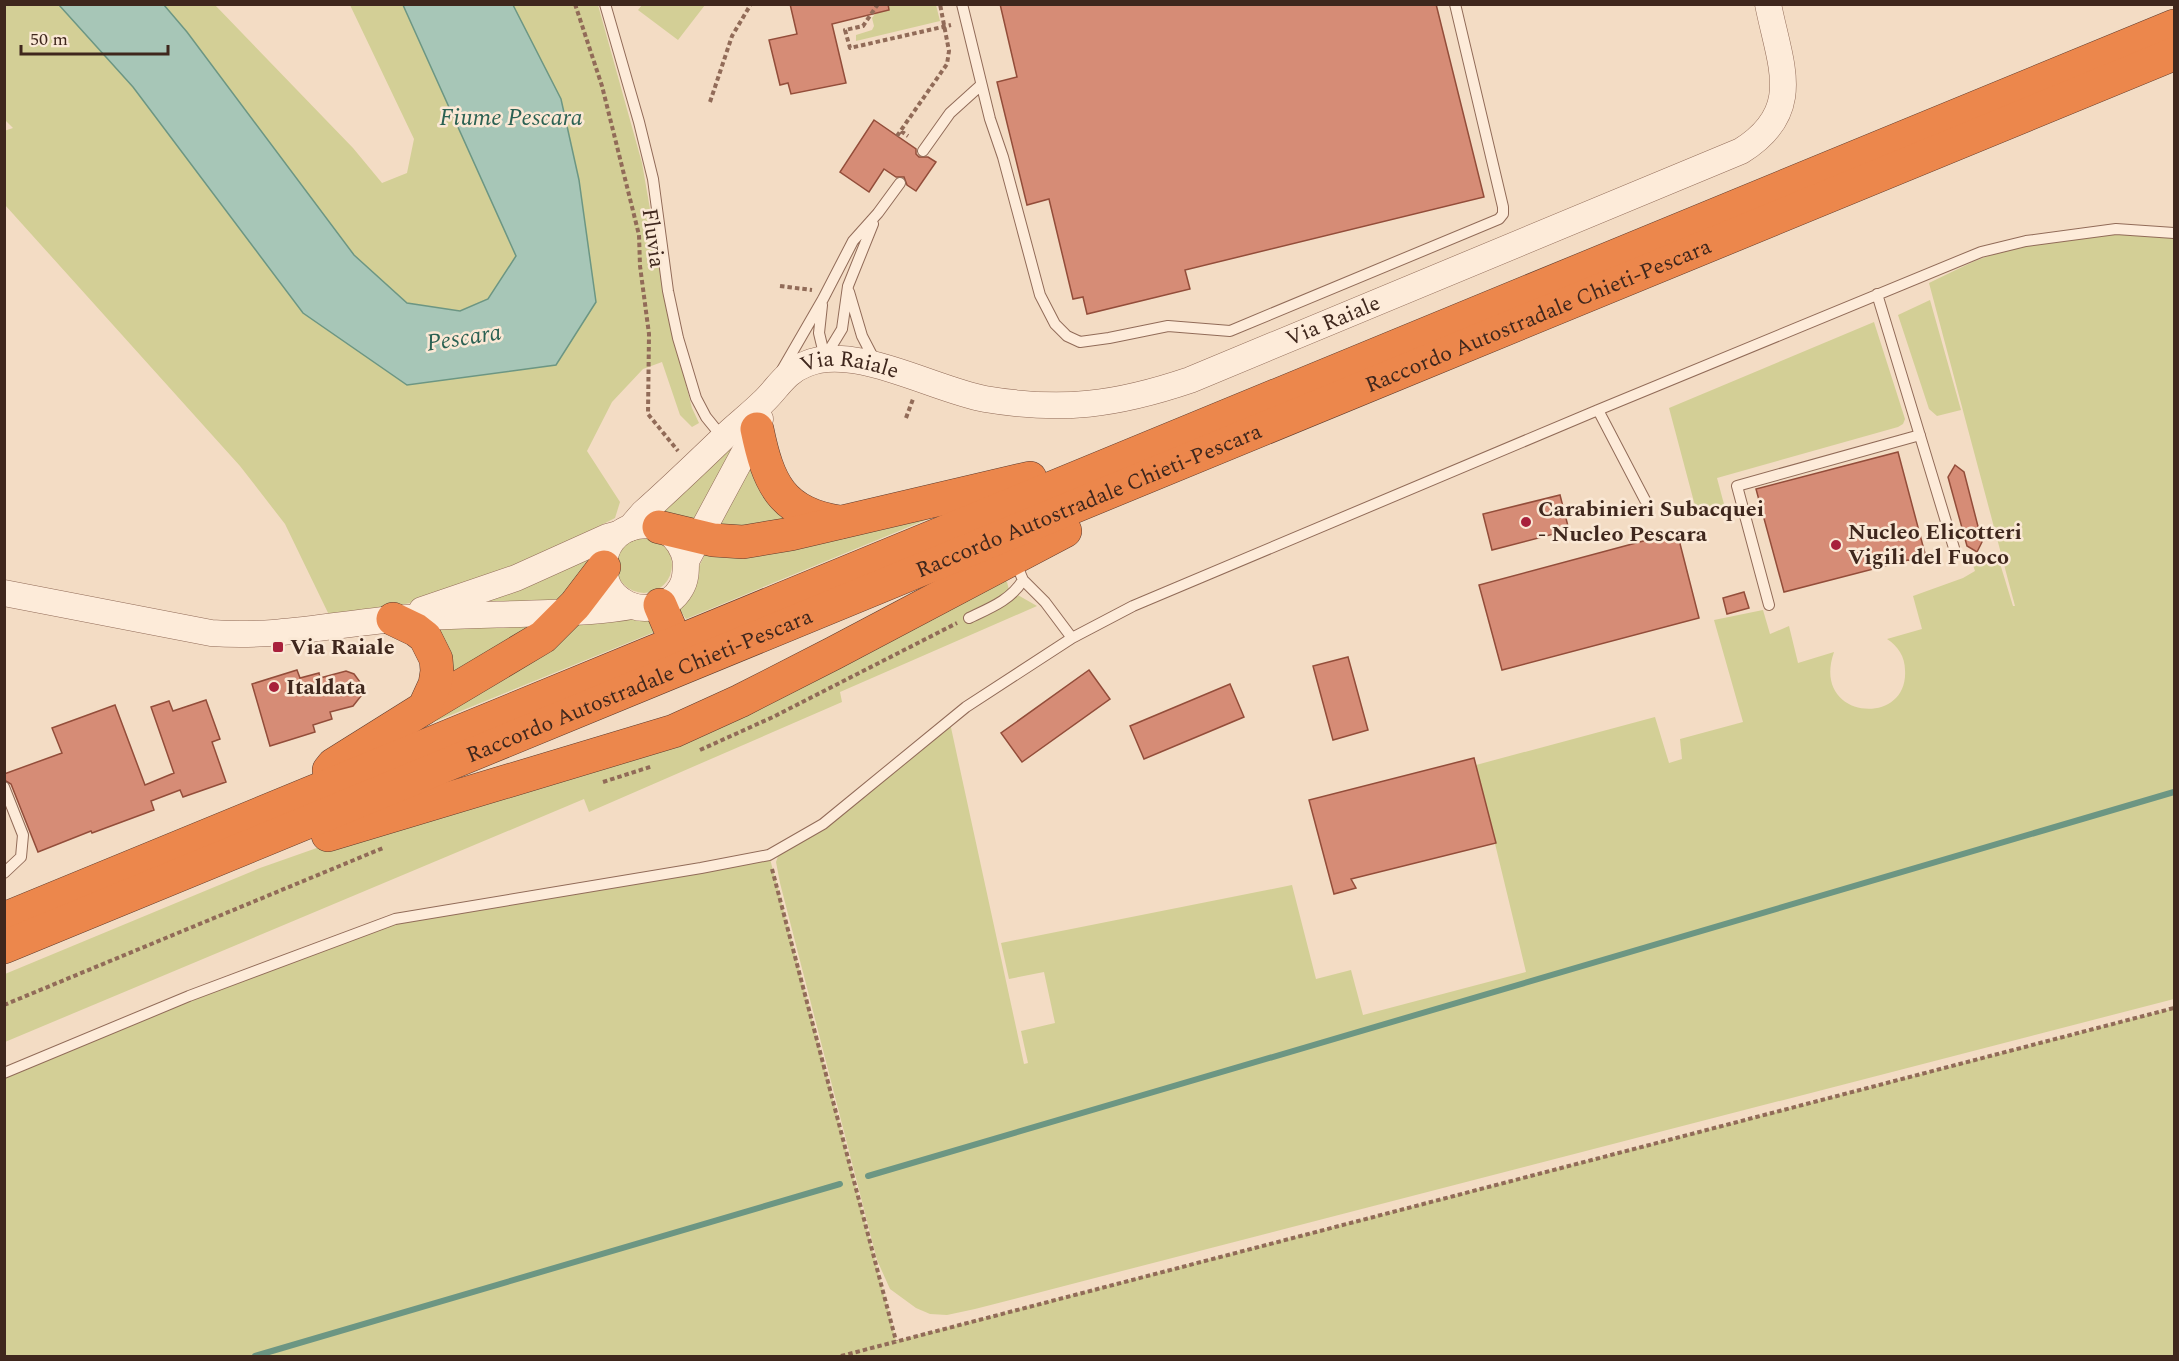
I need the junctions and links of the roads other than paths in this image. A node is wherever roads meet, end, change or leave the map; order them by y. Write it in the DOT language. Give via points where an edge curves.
graph roads {
  1 [pos="605,4"];
  2 [pos="962,4"];
  3 [pos="1455,4"];
  4 [pos="1768,4"];
  5 [pos="2175,8"];
  6 [pos="2175,26"];
  7 [pos="2145,38"];
  8 [pos="2175,54"];
  9 [pos="981,85"];
  10 [pos="923,151"];
  11 [pos="900,183"];
  12 [pos="878,213"];
  13 [pos="2175,233"];
  14 [pos="848,286"];
  15 [pos="1877,294"];
  16 [pos="824,297"];
  17 [pos="825,358"];
  18 [pos="876,364"];
  19 [pos="1598,410"];
  20 [pos="761,415"];
  21 [pos="1249,435"];
  22 [pos="1920,435"];
  23 [pos="723,438"];
  24 [pos="1065,482"];
  25 [pos="1645,500"];
  26 [pos="842,522"];
  27 [pos="636,530"];
  28 [pos="1954,548"];
  29 [pos="693,549"];
  30 [pos="603,567"];
  31 [pos="1019,569"];
  32 [pos="4,593"];
  33 [pos="1769,605"];
  34 [pos="569,612"];
  35 [pos="654,612"];
  36 [pos="969,618"];
  37 [pos="393,619"];
  38 [pos="1072,638"];
  39 [pos="695,684"];
  40 [pos="424,708"];
  41 [pos="709,715"];
  42 [pos="4,787"];
  43 [pos="310,793"];
  44 [pos="4,873"];
  45 [pos="128,897"];
  46 [pos="4,919"];
  47 [pos="4,947"];
  48 [pos="4,1073"];
  1 -- 23 [label="lane" via="653,179 678,338 696,398"];
  2 -- 9 [label="lane"];
  3 -- 9 [label="lane" via="1503,214 1499,219 1230,331 1168,326 1080,342 1067,336 1055,324 1040,295"];
  4 -- 18 [label="street, Via Raiale" via="1784,100 1772,124 1755,143 1190,380 1128,399 1061,406 1017,404 944,389"];
  5 -- 7 [label="highway" via="2162,15"];
  6 -- 7 [label="highway, Raccordo Autostradale Chieti-Pescara"];
  7 -- 24 [label="highway, Raccordo Autostradale Chieti-Pescara"];
  8 -- 21 [label="highway, Raccordo Autostradale Chieti-Pescara"];
  9 -- 10 [label="lane" via="950,113"];
  11 -- 12 [label="lane"];
  12 -- 14 [label="lane"];
  12 -- 16 [label="lane" via="853,241"];
  13 -- 15 [label="lane" via="2116,230 2026,241 1981,252"];
  14 -- 17 [label="lane" via="842,329"];
  14 -- 18 [label="lane" via="862,336"];
  15 -- 19 [label="lane"];
  15 -- 22 [label="lane"];
  16 -- 17 [label="lane" via="819,333"];
  16 -- 20 [label="lane"];
  17 -- 18 [label="street, Via Raiale"];
  17 -- 20 [label="street, Via Raiale" via="806,363 781,380"];
  19 -- 25 [label="lane"];
  19 -- 38 [label="lane" via="1133,606"];
  20 -- 23 [label="street, Via Raiale"];
  20 -- 26 [label="highway" via="766,468 782,496 809,515"];
  20 -- 29 [label="street, Via Raiale"];
  21 -- 31 [label="highway" via="1215,464 1078,524"];
  21 -- 45 [label="highway, Raccordo Autostradale Chieti-Pescara"];
  22 -- 28 [label="lane"];
  22 -- 33 [label="lane" via="1737,486"];
  23 -- 27 [label="street, Via Raiale" via="643,513"];
  24 -- 26 [label="highway" via="1034,477"];
  24 -- 43 [label="highway, Raccordo Autostradale Chieti-Pescara"];
  26 -- 29 [label="highway" via="743,542 713,540"];
  27 -- 29 [label="highway"];
  27 -- 30 [label="street" via="608,549"];
  27 -- 37 [label="street, Via Raiale" via="607,537 516,578"];
  29 -- 35 [label="street" via="681,588"];
  30 -- 34 [label="highway"];
  30 -- 35 [label="street" via="611,591 620,600"];
  31 -- 36 [label="lane" via="1017,591"];
  31 -- 38 [label="lane"];
  31 -- 41 [label="highway"];
  32 -- 37 [label="street, Via Raiale" via="211,633 284,633"];
  34 -- 35 [label="street, Via Raiale"];
  34 -- 37 [label="street, Via Raiale"];
  34 -- 40 [label="highway" via="543,637"];
  37 -- 40 [label="highway" via="425,637 434,654 435,684"];
  38 -- 48 [label="lane" via="966,706 823,824 769,855 395,919 189,996"];
  39 -- 41 [label="highway"];
  40 -- 43 [label="highway" via="333,765"];
  41 -- 45 [label="highway" via="674,731 292,847 169,896"];
  42 -- 44 [label="lane" via="23,836 21,857"];
  43 -- 46 [label="highway, Raccordo Autostradale Chieti-Pescara"];
  45 -- 47 [label="highway, Raccordo Autostradale Chieti-Pescara"];
}
